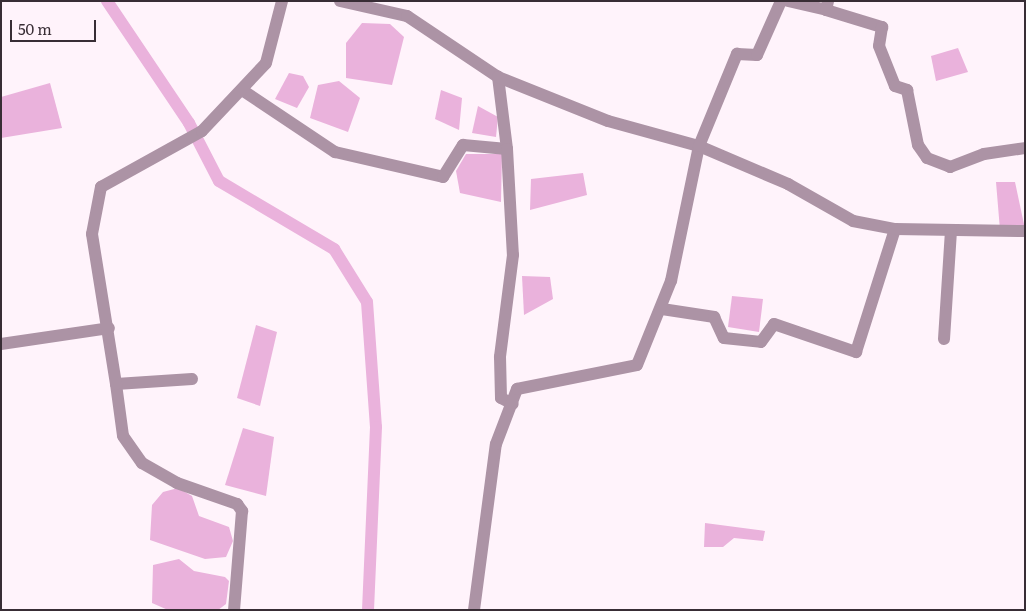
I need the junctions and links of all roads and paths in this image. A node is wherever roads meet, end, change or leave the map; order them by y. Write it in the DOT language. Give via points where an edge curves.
graph roads {
  1 [pos="282,1"];
  2 [pos="340,1"];
  3 [pos="781,1"];
  4 [pos="788,1"];
  5 [pos="827,5"];
  6 [pos="498,77"];
  7 [pos="242,90"];
  8 [pos="699,146"];
  9 [pos="1025,148"];
  10 [pos="507,149"];
  11 [pos="895,229"];
  12 [pos="951,230"];
  13 [pos="1025,231"];
  14 [pos="662,309"];
  15 [pos="109,328"];
  16 [pos="944,339"];
  17 [pos="1,344"];
  18 [pos="192,379"];
  19 [pos="116,384"];
  20 [pos="513,404"];
  21 [pos="234,610"];
  22 [pos="474,610"];
  1 -- 7 [label="street" via="266,63"];
  2 -- 6 [label="street" via="407,16"];
  3 -- 8 [label="street" via="757,55 737,54"];
  4 -- 5 [label="street"];
  5 -- 9 [label="street" via="882,27 879,46 895,86 907,90 918,145 927,158 950,167 984,154"];
  6 -- 8 [label="street" via="608,121"];
  6 -- 10 [label="street"];
  7 -- 10 [label="street" via="335,152 443,177 464,146"];
  7 -- 15 [label="street" via="202,131 101,187 92,234"];
  8 -- 11 [label="street" via="788,184 853,221"];
  8 -- 14 [label="street"];
  10 -- 20 [label="street" via="513,255 500,357 501,398"];
  11 -- 12 [label="street"];
  11 -- 14 [label="street" via="856,352 774,324 761,342 724,338 716,318"];
  12 -- 13 [label="street"];
  12 -- 16 [label="street"];
  14 -- 20 [label="street" via="637,366 517,389"];
  15 -- 17 [label="street"];
  15 -- 19 [label="street"];
  18 -- 19 [label="street"];
  19 -- 21 [label="street" via="123,436 142,463 177,483 237,504 242,511"];
  20 -- 22 [label="street" via="496,444"];
}
